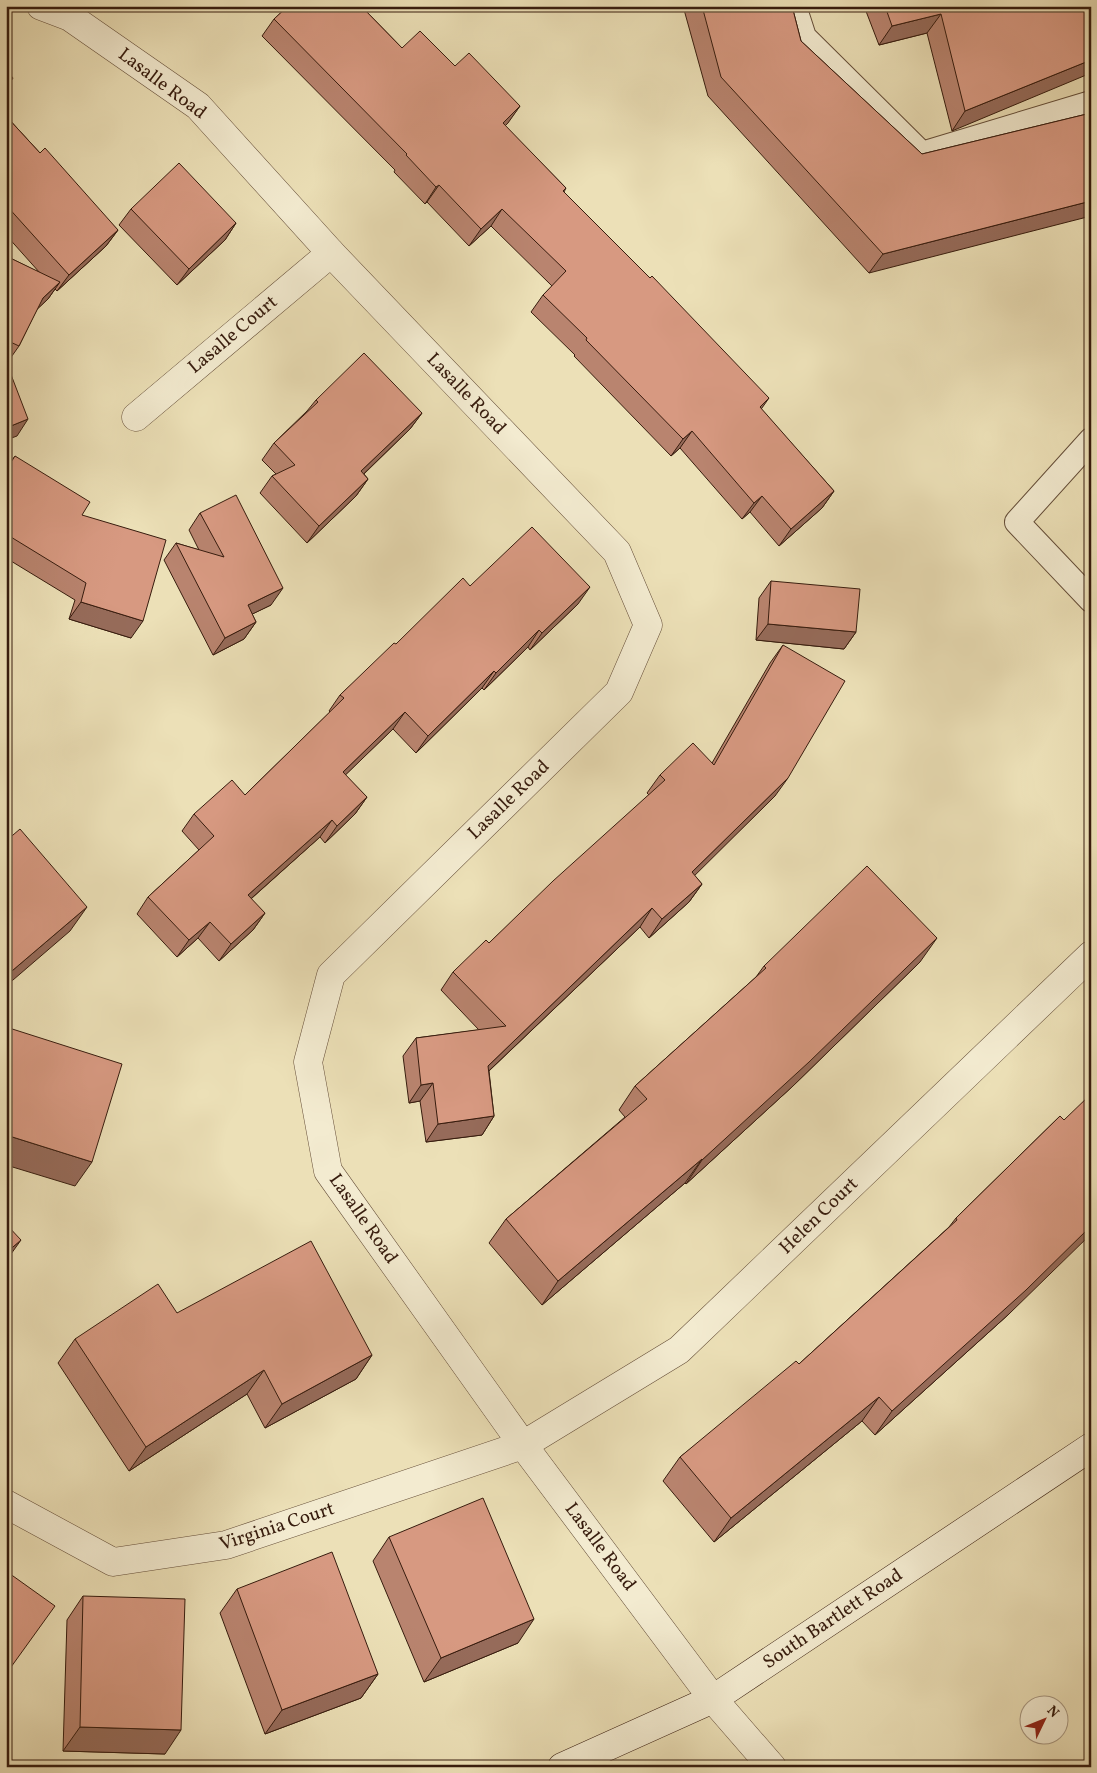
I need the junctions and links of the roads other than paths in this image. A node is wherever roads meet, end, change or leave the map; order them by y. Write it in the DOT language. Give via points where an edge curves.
graph roads {
  1 [pos="41,6"];
  2 [pos="794,6"];
  3 [pos="1091,103"];
  4 [pos="331,253"];
  5 [pos="136,417"];
  6 [pos="1091,440"];
  7 [pos="1091,600"];
  8 [pos="1091,955"];
  9 [pos="523,1445"];
  10 [pos="1091,1447"];
  11 [pos="6,1504"];
  12 [pos="713,1699"];
  13 [pos="562,1767"];
  14 [pos="772,1767"];
  1 -- 4 [label="street, Lasalle Road" via="70,17 198,106"];
  2 -- 3 [label="lane" via="804,37 922,154"];
  4 -- 5 [label="street, Lasalle Court"];
  4 -- 9 [label="street, Lasalle Road" via="617,552 648,625 619,692 331,975 308,1062 328,1171"];
  6 -- 7 [label="lane" via="1017,522"];
  8 -- 9 [label="street, Helen Court" via="679,1350"];
  9 -- 11 [label="street, Virginia Court" via="226,1546 113,1562"];
  9 -- 12 [label="street, Lasalle Road"];
  10 -- 12 [label="street, South Bartlett Road"];
  12 -- 13 [label="street, South Bartlett Road"];
  12 -- 14 [label="street, Lasalle Road"];
}
